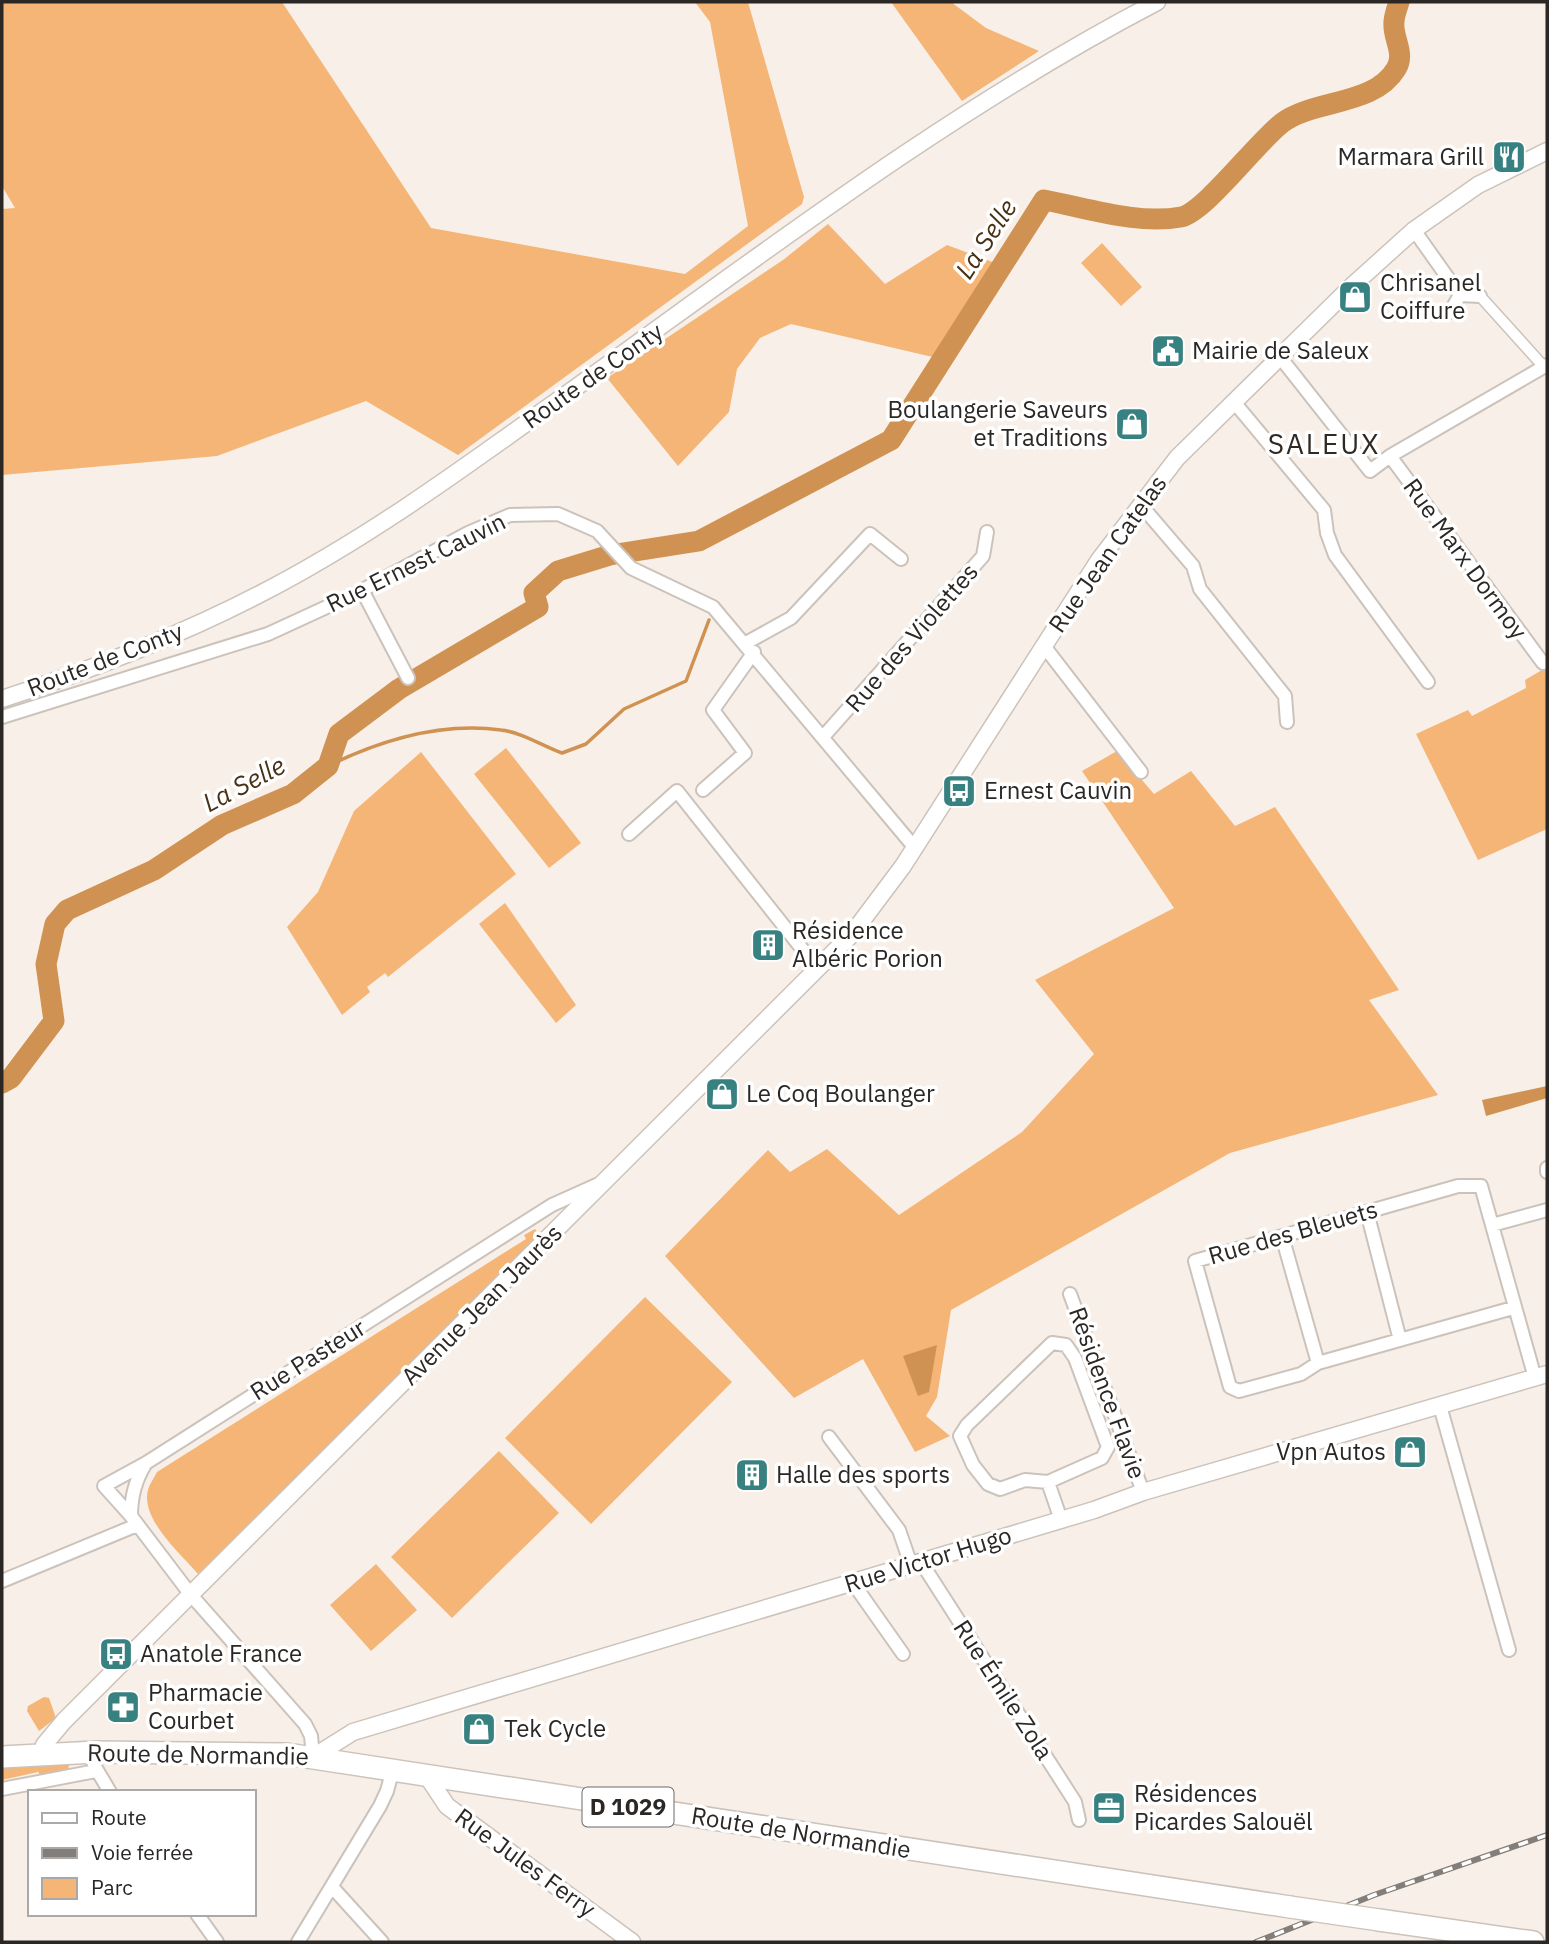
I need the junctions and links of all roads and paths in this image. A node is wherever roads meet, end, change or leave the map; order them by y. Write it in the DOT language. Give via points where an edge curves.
graph roads {
  1 [pos="1157,2"];
  2 [pos="1547,151"];
  3 [pos="1414,230"];
  4 [pos="1460,295"];
  5 [pos="1480,296"];
  6 [pos="1450,312"];
  7 [pos="1280,357"];
  8 [pos="1546,368"];
  9 [pos="1234,402"];
  10 [pos="1390,456"];
  11 [pos="1140,504"];
  12 [pos="988,532"];
  13 [pos="901,559"];
  14 [pos="362,590"];
  15 [pos="1044,646"];
  16 [pos="750,647"];
  17 [pos="1543,663"];
  18 [pos="408,678"];
  19 [pos="1428,682"];
  20 [pos="2,699"];
  21 [pos="2,717"];
  22 [pos="1287,722"];
  23 [pos="823,737"];
  24 [pos="1141,772"];
  25 [pos="703,790"];
  26 [pos="629,834"];
  27 [pos="915,848"];
  28 [pos="818,970"];
  29 [pos="605,1182"];
  30 [pos="1547,1210"];
  31 [pos="1367,1212"];
  32 [pos="536,1217"];
  33 [pos="1492,1226"];
  34 [pos="551,1235"];
  35 [pos="1282,1236"];
  36 [pos="1070,1294"];
  37 [pos="1513,1308"];
  38 [pos="1400,1340"];
  39 [pos="1318,1363"];
  40 [pos="1541,1376"];
  41 [pos="1440,1406"];
  42 [pos="829,1437"];
  43 [pos="146,1463"];
  44 [pos="1048,1482"];
  45 [pos="1143,1492"];
  46 [pos="134,1520"];
  47 [pos="1061,1520"];
  48 [pos="916,1563"];
  49 [pos="2,1581"];
  50 [pos="853,1583"];
  51 [pos="191,1595"];
  52 [pos="1509,1650"];
  53 [pos="903,1654"];
  54 [pos="51,1754"];
  55 [pos="2,1757"];
  56 [pos="313,1757"];
  57 [pos="95,1762"];
  58 [pos="393,1769"];
  59 [pos="427,1776"];
  60 [pos="2,1789"];
  61 [pos="109,1790"];
  62 [pos="1079,1820"];
  63 [pos="333,1888"];
  64 [pos="198,1916"];
  65 [pos="217,1942"];
  66 [pos="298,1942"];
  67 [pos="382,1942"];
  68 [pos="632,1942"];
  69 [pos="1533,1942"];
  1 -- 20 [label="street, Route de Conty" via="921,142 390,519 260,594 162,641"];
  2 -- 3 [label="street, Rue Jean Catelas" via="1478,184"];
  3 -- 4 [label="street"];
  3 -- 7 [label="street, Rue Jean Catelas"];
  4 -- 5 [label="street"];
  4 -- 6 [label="street"];
  5 -- 8 [label="street"];
  7 -- 9 [label="street, Rue Jean Catelas"];
  7 -- 10 [label="street, Rue Marx Dormoy" via="1370,471"];
  8 -- 10 [label="street"];
  9 -- 11 [label="street, Rue Jean Catelas" via="1177,458"];
  9 -- 19 [label="street" via="1324,510 1335,555"];
  10 -- 17 [label="street, Rue Marx Dormoy"];
  11 -- 15 [label="street, Rue Jean Catelas"];
  11 -- 22 [label="street" via="1193,566 1200,589 1285,696"];
  12 -- 23 [label="street, Rue des Violettes" via="983,556"];
  13 -- 16 [label="street" via="870,534 791,618"];
  14 -- 16 [label="street, Rue Ernest Cauvin" via="510,515 558,514 597,531 631,568 703,600"];
  14 -- 18 [label="street"];
  14 -- 21 [label="street, Rue Ernest Cauvin" via="244,643"];
  15 -- 24 [label="street"];
  15 -- 27 [label="street, Rue Jean Catelas"];
  16 -- 23 [label="street, Rue Ernest Cauvin"];
  16 -- 25 [label="street" via="713,710 745,753"];
  23 -- 27 [label="street, Rue Ernest Cauvin"];
  26 -- 28 [label="street" via="677,791"];
  27 -- 28 [label="street, Avenue Jean Jaurès" via="873,908"];
  28 -- 29 [label="street, Avenue Jean Jaurès"];
  29 -- 32 [label="street, Rue Pasteur"];
  29 -- 34 [label="street, Avenue Jean Jaurès"];
  30 -- 33 [label="street"];
  31 -- 33 [label="street, Rue des Bleuets" via="1458,1186 1481,1186"];
  31 -- 35 [label="street, Rue des Bleuets"];
  31 -- 38 [label="street"];
  32 -- 34 [label="street"];
  32 -- 43 [label="street, Rue Pasteur"];
  33 -- 37 [label="street, Rue des Bleuets"];
  34 -- 51 [label="street, Avenue Jean Jaurès"];
  35 -- 39 [label="street"];
  35 -- 39 [label="street, Rue des Bleuets" via="1195,1261 1230,1387 1240,1391 1273,1382 1301,1374"];
  36 -- 45 [label="street, Résidence Flavie"];
  37 -- 38 [label="street, Rue des Bleuets"];
  37 -- 40 [label="street, Rue des Bleuets"];
  38 -- 39 [label="street, Rue des Bleuets"];
  40 -- 41 [label="street, Rue Victor Hugo"];
  41 -- 45 [label="street, Rue Victor Hugo"];
  41 -- 52 [label="street"];
  42 -- 48 [label="street, Rue Émile Zola" via="900,1530"];
  43 -- 46 [label="street" via="134,1486"];
  43 -- 46 [label="street, Rue Pasteur" via="104,1486"];
  44 -- 44 [label="street" via="1102,1458 1108,1447 1075,1358 1066,1345 1052,1343 960,1436 988,1484 1000,1489 1025,1480"];
  44 -- 47 [label="street"];
  45 -- 47 [label="street, Rue Victor Hugo"];
  46 -- 49 [label="street"];
  46 -- 51 [label="street"];
  47 -- 48 [label="street, Rue Victor Hugo"];
  48 -- 50 [label="street, Rue Victor Hugo"];
  48 -- 62 [label="street, Rue Émile Zola" via="1075,1802"];
  50 -- 53 [label="street"];
  50 -- 56 [label="street, Rue Victor Hugo" via="353,1732"];
  51 -- 54 [label="street, Avenue Jean Jaurès" via="64,1721"];
  51 -- 56 [label="street" via="305,1724"];
  54 -- 55 [label="main road, D 1029"];
  54 -- 57 [label="main road, Route de Normandie / D 1029"];
  56 -- 57 [label="main road, Route de Normandie / D 1029" via="241,1751"];
  56 -- 58 [label="main road, Route de Normandie / D 1029"];
  57 -- 60 [label="street"];
  57 -- 61 [label="street"];
  58 -- 59 [label="main road, Route de Normandie / D 1029"];
  58 -- 63 [label="street" via="387,1791"];
  59 -- 68 [label="street, Rue Jules Ferry" via="447,1805"];
  59 -- 69 [label="main road, Route de Normandie / D 1029, bridge"];
  63 -- 66 [label="street"];
  63 -- 67 [label="street"];
  64 -- 65 [label="street"];
}
